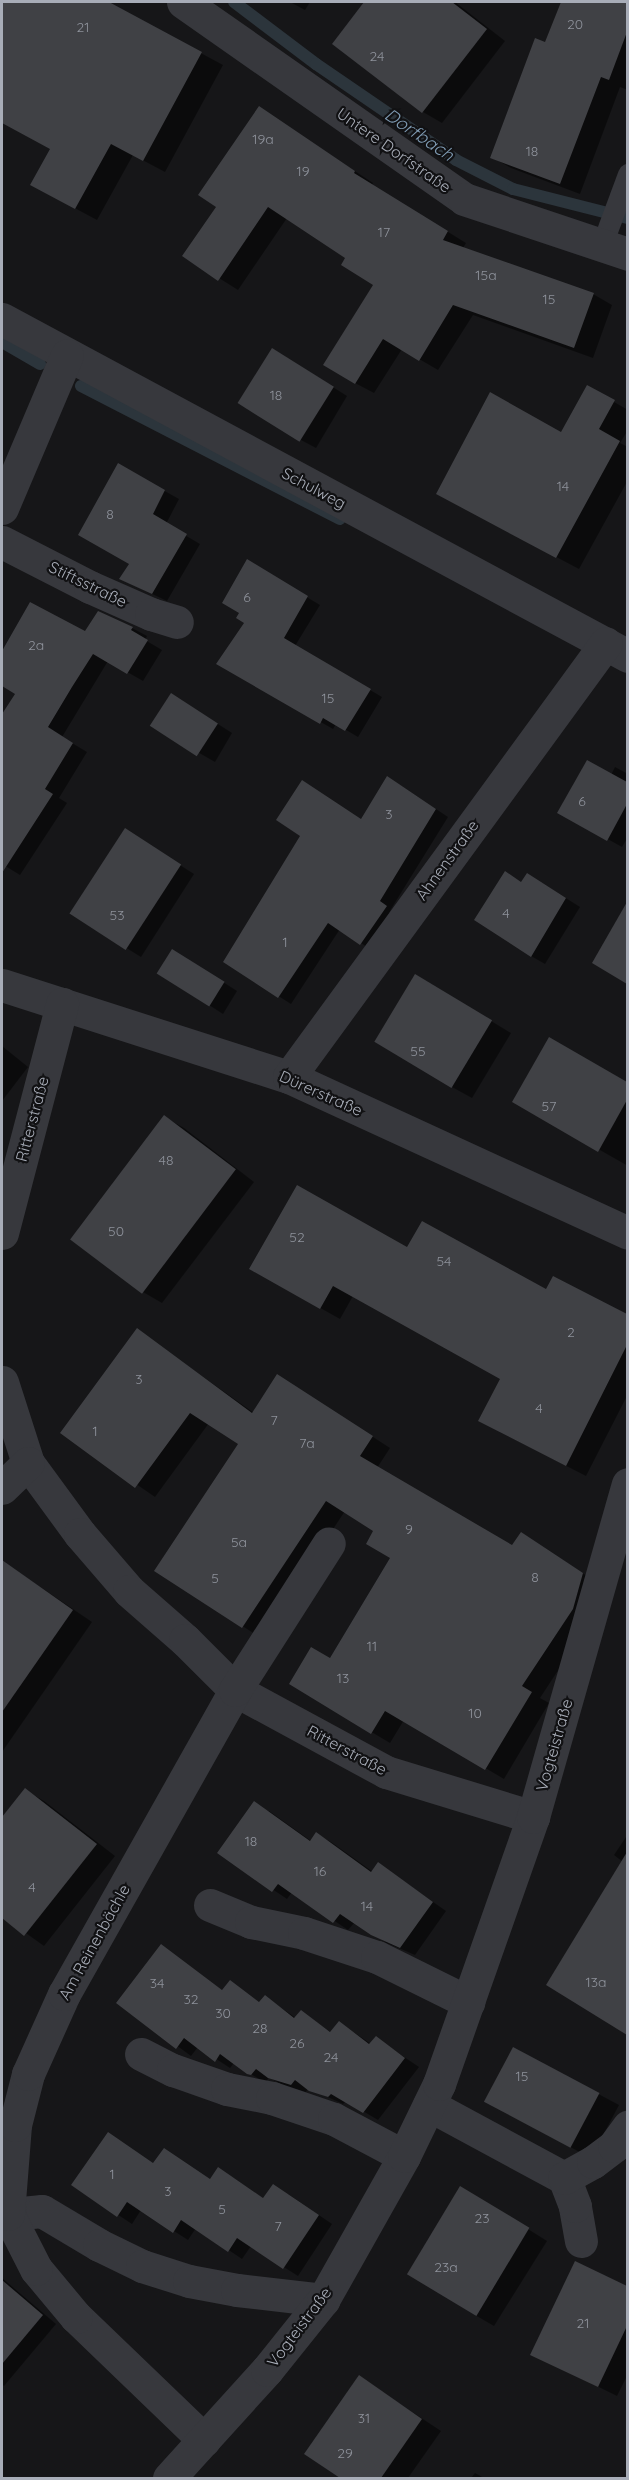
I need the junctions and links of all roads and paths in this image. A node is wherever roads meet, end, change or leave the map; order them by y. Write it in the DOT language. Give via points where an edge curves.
graph roads {
  1 [pos="183,2"];
  2 [pos="624,183"];
  3 [pos="611,244"];
  4 [pos="2,319"];
  5 [pos="67,355"];
  6 [pos="2,508"];
  7 [pos="2,542"];
  8 [pos="177,622"];
  9 [pos="617,650"];
  10 [pos="2,985"];
  11 [pos="62,1004"];
  12 [pos="289,1077"];
  13 [pos="2,1233"];
  14 [pos="627,1233"];
  15 [pos="2,1382"];
  16 [pos="28,1463"];
  17 [pos="627,1484"];
  18 [pos="2,1488"];
  19 [pos="328,1543"];
  20 [pos="235,1690"];
  21 [pos="533,1817"];
  22 [pos="210,1905"];
  23 [pos="468,2002"];
  24 [pos="141,2054"];
  25 [pos="429,2105"];
  26 [pos="627,2127"];
  27 [pos="404,2156"];
  28 [pos="564,2178"];
  29 [pos="5,2214"];
  30 [pos="581,2241"];
  31 [pos="322,2300"];
  32 [pos="204,2440"];
  33 [pos="169,2478"];
  1 -- 3 [label="street, Untere Dorfstraße" via="464,199"];
  2 -- 3 [label="lane"];
  4 -- 5 [label="street, Schulweg"];
  5 -- 6 [label="street"];
  5 -- 9 [label="street, Schulweg"];
  7 -- 8 [label="street, Stiftsstraße" via="90,587"];
  9 -- 12 [label="street, Ahnenstraße"];
  10 -- 11 [label="street, Dürerstraße"];
  11 -- 12 [label="street, Dürerstraße"];
  11 -- 13 [label="street, Ritterstraße"];
  12 -- 14 [label="street, Dürerstraße"];
  15 -- 16 [label="street, Ritterstraße"];
  16 -- 18 [label="street"];
  16 -- 20 [label="street, Ritterstraße" via="80,1534 129,1591"];
  17 -- 21 [label="street, Vogteistraße"];
  19 -- 20 [label="street"];
  20 -- 21 [label="street, Ritterstraße" via="386,1772"];
  20 -- 29 [label="street, Am Reinenbächle" via="64,1994 28,2074 15,2125"];
  21 -- 23 [label="street, Vogteistraße"];
  22 -- 23 [label="street" via="251,1922 304,1933 377,1957"];
  23 -- 25 [label="street, Vogteistraße"];
  24 -- 27 [label="street" via="226,2089 272,2098 334,2119"];
  25 -- 27 [label="street, Vogteistraße"];
  25 -- 28 [label="street"];
  26 -- 28 [label="street" via="614,2146"];
  27 -- 31 [label="street, Vogteistraße"];
  28 -- 30 [label="street" via="575,2206"];
  29 -- 31 [label="street" via="42,2211 142,2266 189,2281"];
  29 -- 32 [label="street" via="36,2268 76,2317"];
  31 -- 32 [label="street, Vogteistraße" via="267,2370"];
  32 -- 33 [label="street, Vogteistraße"];
}
